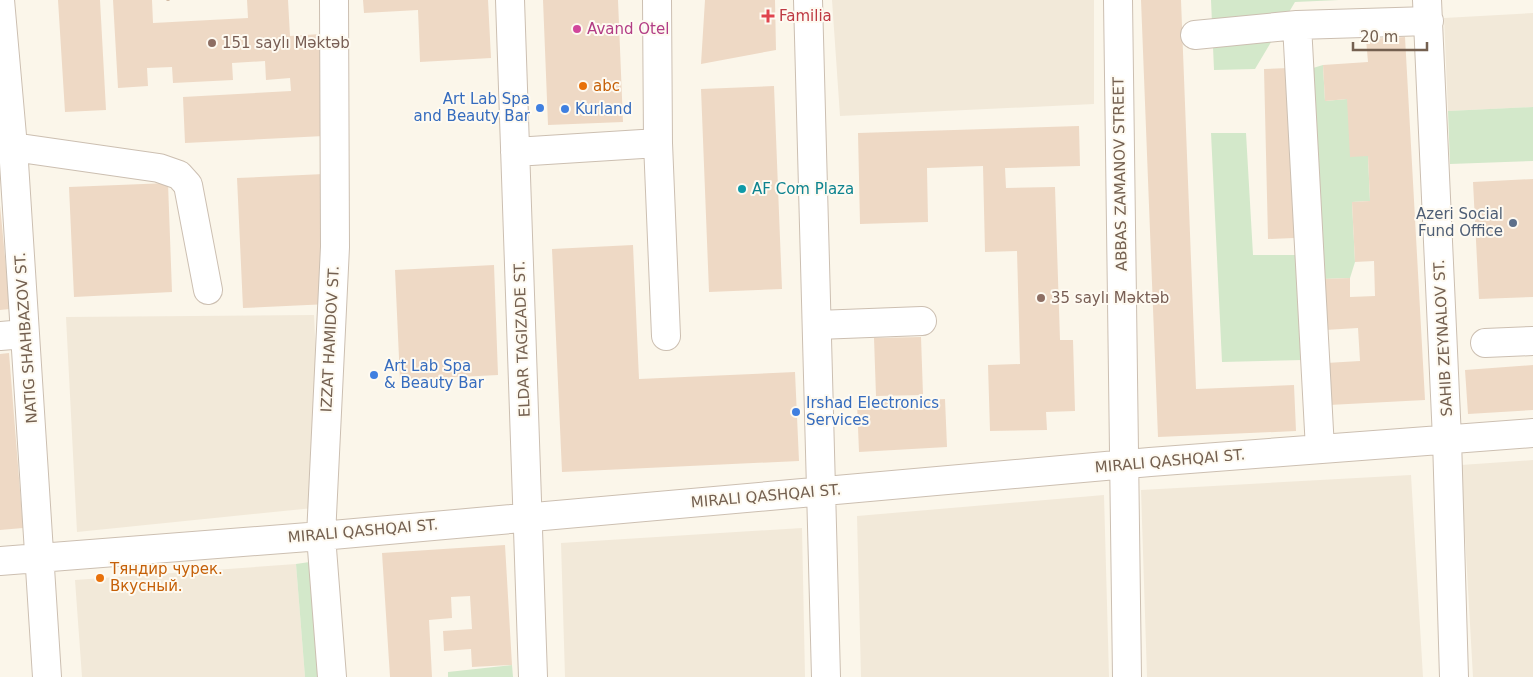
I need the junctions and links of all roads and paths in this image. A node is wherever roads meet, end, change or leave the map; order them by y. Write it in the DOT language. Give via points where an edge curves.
graph roads {
  1 [pos="0,0"];
  2 [pos="168,0"];
  3 [pos="334,0"];
  4 [pos="510,0"];
  5 [pos="657,0"];
  6 [pos="808,0"];
  7 [pos="1118,0"];
  8 [pos="168,5"];
  9 [pos="1428,10"];
  10 [pos="1297,25"];
  11 [pos="1195,35"];
  12 [pos="658,143"];
  13 [pos="13,147"];
  14 [pos="515,152"];
  15 [pos="208,290"];
  16 [pos="922,321"];
  17 [pos="817,325"];
  18 [pos="13,335"];
  19 [pos="666,336"];
  20 [pos="1533,341"];
  21 [pos="1485,343"];
  22 [pos="1533,433"];
  23 [pos="1447,439"];
  24 [pos="1320,449"];
  25 [pos="1124,464"];
  26 [pos="822,491"];
  27 [pos="528,516"];
  28 [pos="321,536"];
  29 [pos="40,558"];
  30 [pos="0,561"];
  31 [pos="47,677"];
  32 [pos="332,677"];
  33 [pos="533,677"];
  34 [pos="826,677"];
  35 [pos="1127,677"];
  36 [pos="1454,677"];
  1 -- 13 [label="street, NATIG SHAHBAZOV ST."];
  2 -- 8 [label="path"];
  3 -- 28 [label="street, IZZAT HAMIDOV ST." via="335,247"];
  4 -- 14 [label="street, ELDAR TAGIZADE ST."];
  5 -- 12 [label="street"];
  6 -- 17 [label="street"];
  7 -- 25 [label="street, ABBAS ZAMANOV STREET"];
  9 -- 10 [label="street"];
  9 -- 23 [label="street, SAHIB ZEYNALOV ST."];
  10 -- 11 [label="street"];
  10 -- 24 [label="street"];
  12 -- 14 [label="street"];
  12 -- 19 [label="street"];
  13 -- 15 [label="street" via="159,168 179,174 188,185"];
  13 -- 18 [label="street, NATIG SHAHBAZOV ST."];
  14 -- 27 [label="street, ELDAR TAGIZADE ST."];
  16 -- 17 [label="street"];
  17 -- 26 [label="street"];
  18 -- 29 [label="street, NATIG SHAHBAZOV ST."];
  20 -- 21 [label="street"];
  22 -- 23 [label="street, MIRALI QASHQAI ST."];
  23 -- 24 [label="street, MIRALI QASHQAI ST."];
  23 -- 36 [label="street, SAHIB ZEYNALOV ST."];
  24 -- 25 [label="street, MIRALI QASHQAI ST."];
  25 -- 26 [label="street, MIRALI QASHQAI ST."];
  25 -- 35 [label="street, ABBAS ZAMANOV STREET"];
  26 -- 27 [label="street, MIRALI QASHQAI ST."];
  26 -- 34 [label="street"];
  27 -- 28 [label="street, MIRALI QASHQAI ST."];
  27 -- 33 [label="street, ELDAR TAGIZADE ST."];
  28 -- 29 [label="street, MIRALI QASHQAI ST."];
  28 -- 32 [label="street, IZZAT HAMIDOV ST."];
  29 -- 30 [label="street, MIRALI QASHQAI ST."];
  29 -- 31 [label="street, NATIG SHAHBAZOV ST."];
}
